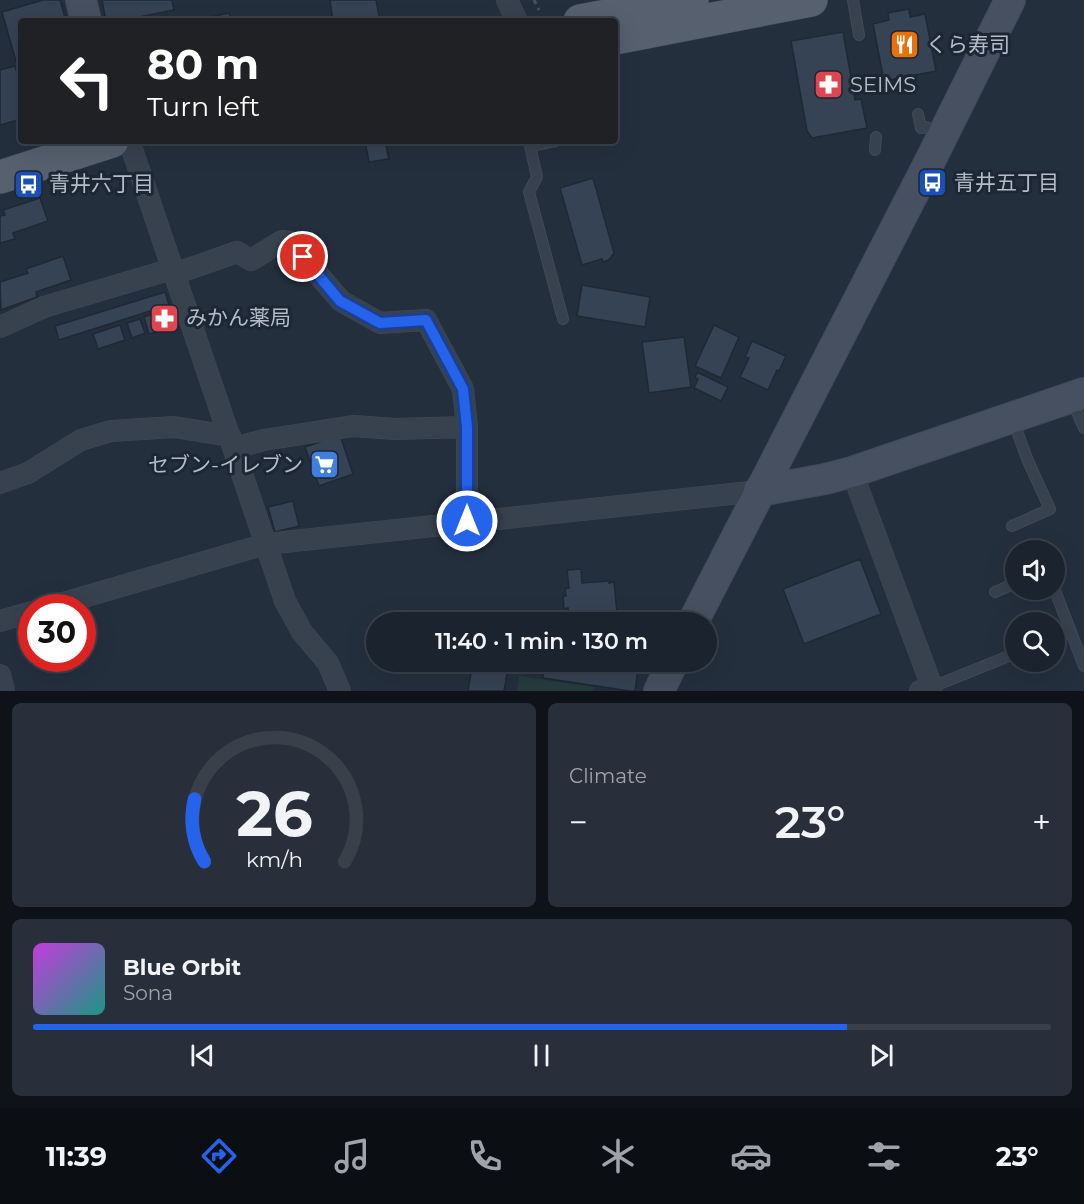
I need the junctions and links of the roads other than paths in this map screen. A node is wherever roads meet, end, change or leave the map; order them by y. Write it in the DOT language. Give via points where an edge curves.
graph roads {
  1 [pos="81,0"];
  2 [pos="507,0"];
  3 [pos="692,0"];
  4 [pos="811,0"];
  5 [pos="853,0"];
  6 [pos="1010,0"];
  7 [pos="656,3"];
  8 [pos="85,18"];
  9 [pos="516,18"];
  10 [pos="593,18"];
  11 [pos="859,35"];
  12 [pos="618,37"];
  13 [pos="918,114"];
  14 [pos="943,134"];
  15 [pos="876,136"];
  16 [pos="28,144"];
  17 [pos="103,144"];
  18 [pos="128,144"];
  19 [pos="530,144"];
  20 [pos="875,150"];
  21 [pos="0,153"];
  22 [pos="0,177"];
  23 [pos="173,272"];
  24 [pos="564,320"];
  25 [pos="0,327"];
  26 [pos="1077,395"];
  27 [pos="1012,417"];
  28 [pos="467,427"];
  29 [pos="1084,428"];
  30 [pos="232,442"];
  31 [pos="852,472"];
  32 [pos="0,483"];
  33 [pos="759,491"];
  34 [pos="467,521"];
  35 [pos="1012,526"];
  36 [pos="266,544"];
  37 [pos="1005,588"];
  38 [pos="995,592"];
  39 [pos="94,594"];
  40 [pos="1059,600"];
  41 [pos="698,612"];
  42 [pos="18,616"];
  43 [pos="0,621"];
  44 [pos="1071,631"];
  45 [pos="1065,633"];
  46 [pos="1005,658"];
  47 [pos="1084,666"];
  48 [pos="669,672"];
  49 [pos="0,675"];
  50 [pos="928,690"];
  51 [pos="4,691"];
  52 [pos="340,691"];
  53 [pos="659,691"];
  1 -- 8 [label="street"];
  2 -- 9 [label="street"];
  3 -- 7 [label="main road"];
  4 -- 12 [label="main road"];
  5 -- 11 [label="lane"];
  6 -- 14 [label="street"];
  7 -- 10 [label="main road"];
  13 -- 14 [label="lane" via="921,128"];
  14 -- 33 [label="street" via="915,176"];
  15 -- 20 [label="lane"];
  16 -- 21 [label="main road"];
  17 -- 22 [label="main road"];
  18 -- 23 [label="street"];
  19 -- 24 [label="lane" via="537,177 529,192"];
  23 -- 25 [label="street" via="44,307"];
  23 -- 28 [label="street" via="237,252 251,260 282,241 290,242 340,301 380,323 426,320 463,389"];
  23 -- 30 [label="street"];
  26 -- 27 [label="street"];
  26 -- 29 [label="lane"];
  27 -- 31 [label="street"];
  27 -- 35 [label="lane" via="1050,509"];
  28 -- 30 [label="street" via="353,426"];
  28 -- 34 [label="street"];
  30 -- 32 [label="street" via="174,427 111,431 81,440 28,473"];
  30 -- 36 [label="street"];
  31 -- 33 [label="street"];
  31 -- 50 [label="street"];
  33 -- 34 [label="street"];
  33 -- 41 [label="street"];
  34 -- 36 [label="street"];
  36 -- 39 [label="street"];
  36 -- 52 [label="street" via="285,601 302,632 328,663"];
  37 -- 38 [label="lane"];
  40 -- 44 [label="lane"];
  42 -- 43 [label="street"];
  44 -- 45 [label="lane"];
  44 -- 47 [label="lane"];
  46 -- 50 [label="lane"];
  48 -- 53 [label="street"];
  49 -- 51 [label="street"];
}
